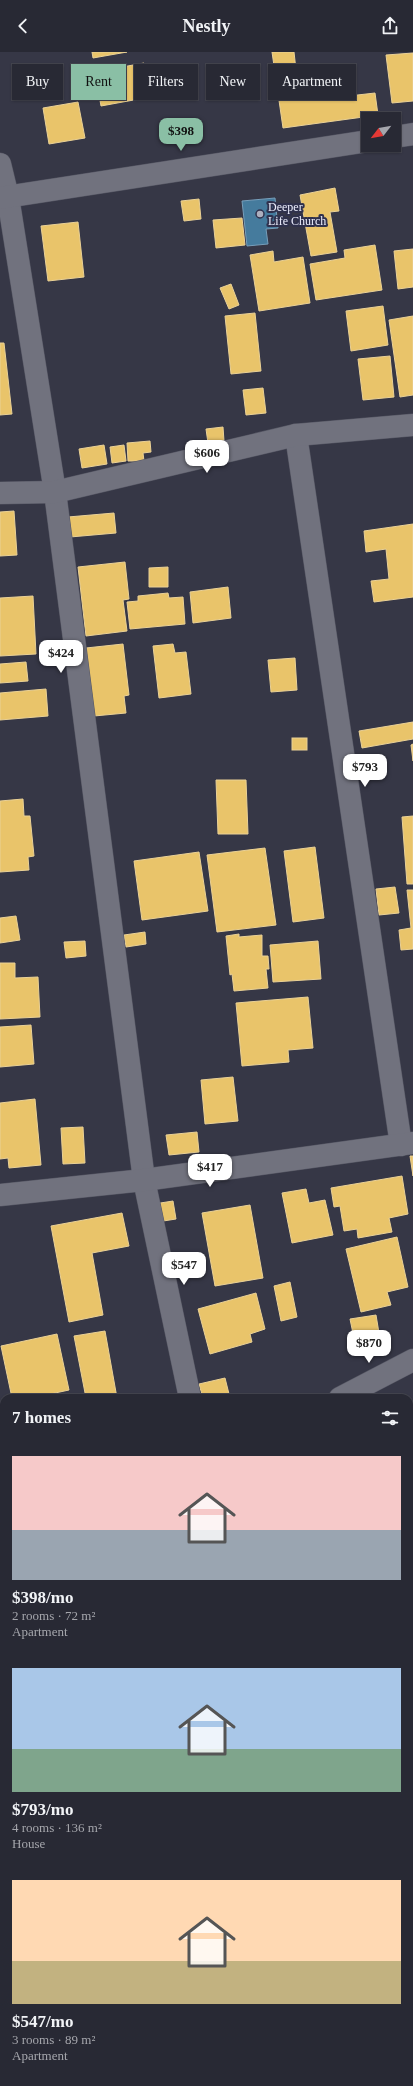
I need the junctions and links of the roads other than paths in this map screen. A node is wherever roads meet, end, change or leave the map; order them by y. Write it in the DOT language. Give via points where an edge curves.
graph roads {
  1 [pos="413,134"];
  2 [pos="401,136"];
  3 [pos="361,142"];
  4 [pos="0,164"];
  5 [pos="4,197"];
  6 [pos="413,425"];
  7 [pos="296,435"];
  8 [pos="55,492"];
  9 [pos="0,493"];
  10 [pos="407,1144"];
  11 [pos="144,1180"];
  12 [pos="0,1195"];
  13 [pos="413,1360"];
  14 [pos="189,1394"];
  15 [pos="348,1394"];
  1 -- 2 [label="street"];
  3 -- 5 [label="street"];
  4 -- 5 [label="street"];
  5 -- 8 [label="street"];
  6 -- 7 [label="street"];
  7 -- 8 [label="street"];
  7 -- 10 [label="street"];
  8 -- 9 [label="street"];
  8 -- 11 [label="street"];
  10 -- 11 [label="street"];
  11 -- 12 [label="street"];
  11 -- 14 [label="street"];
  13 -- 15 [label="street"];
}
